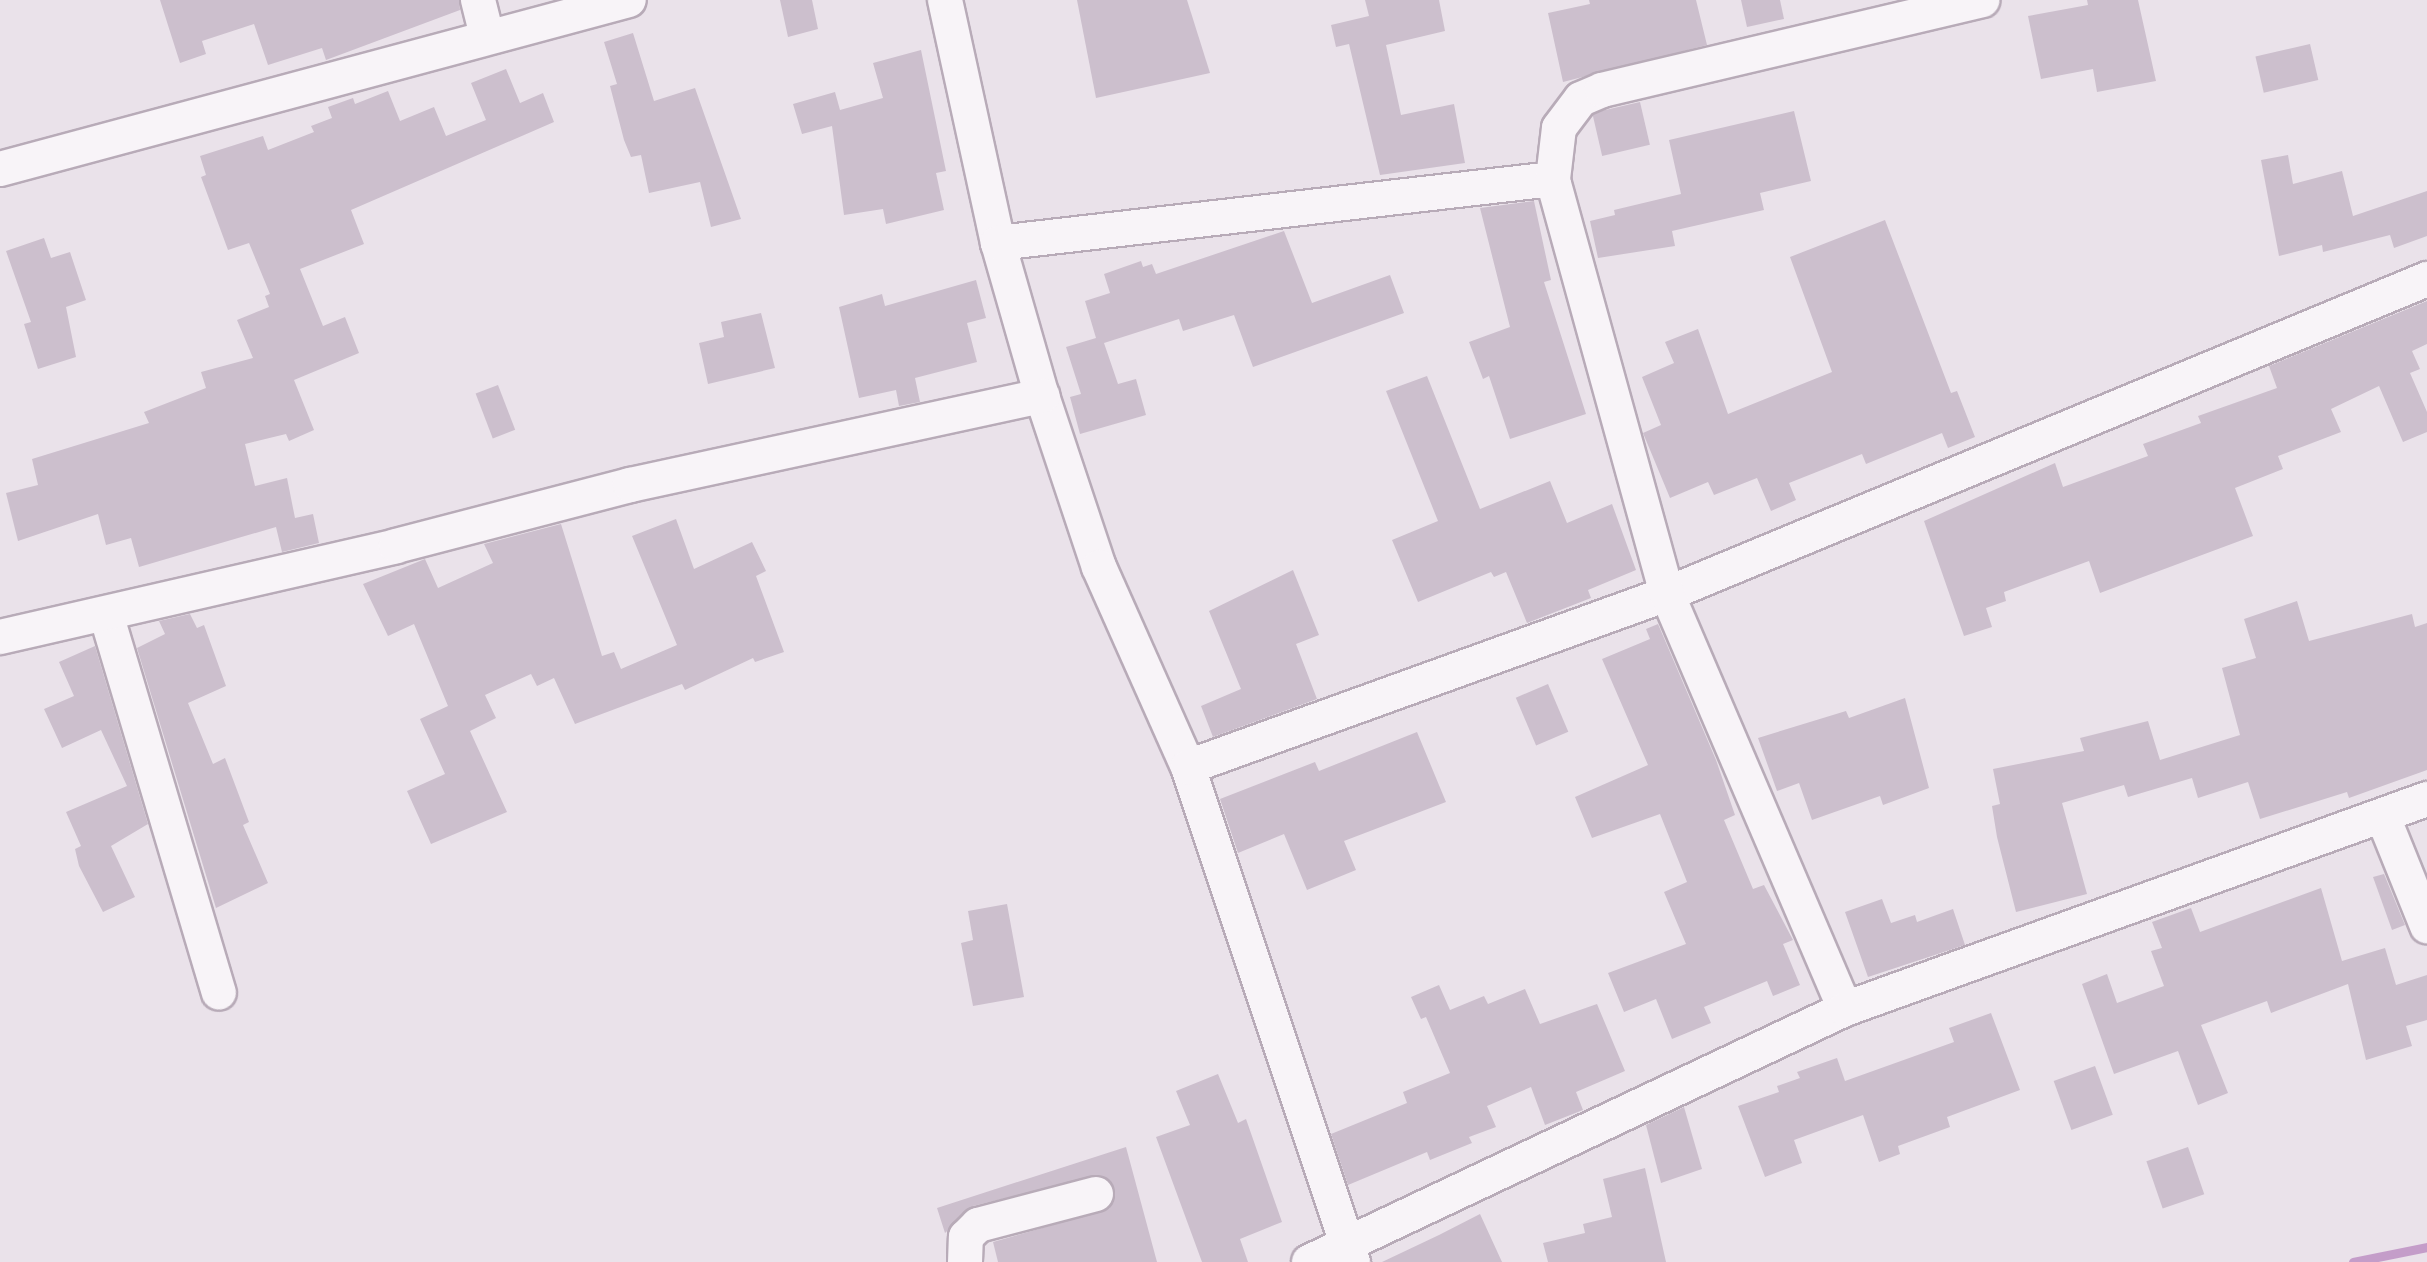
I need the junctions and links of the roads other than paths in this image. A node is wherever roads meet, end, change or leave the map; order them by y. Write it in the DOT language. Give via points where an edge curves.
graph roads {
  1 [pos="478,0"];
  2 [pos="629,0"];
  3 [pos="945,0"];
  4 [pos="1982,0"];
  5 [pos="487,36"];
  6 [pos="0,169"];
  7 [pos="1553,179"];
  8 [pos="998,243"];
  9 [pos="2427,279"];
  10 [pos="1042,396"];
  11 [pos="1667,594"];
  12 [pos="106,614"];
  13 [pos="0,637"];
  14 [pos="1188,767"];
  15 [pos="2427,799"];
  16 [pos="2383,817"];
  17 [pos="2427,926"];
  18 [pos="219,993"];
  19 [pos="1845,1009"];
  20 [pos="1096,1194"];
  21 [pos="1350,1254"];
  22 [pos="965,1262"];
  23 [pos="1309,1262"];
  1 -- 5 [label="street"];
  2 -- 5 [label="street"];
  3 -- 8 [label="street"];
  4 -- 7 [label="street" via="1602,90 1581,99 1559,128"];
  5 -- 6 [label="street"];
  7 -- 8 [label="street"];
  7 -- 11 [label="street"];
  8 -- 10 [label="street"];
  9 -- 11 [label="street"];
  10 -- 12 [label="street" via="630,485"];
  10 -- 14 [label="street" via="1099,567"];
  11 -- 14 [label="street"];
  11 -- 19 [label="street"];
  12 -- 13 [label="street"];
  12 -- 18 [label="street"];
  14 -- 21 [label="street"];
  15 -- 16 [label="street"];
  16 -- 17 [label="street"];
  16 -- 19 [label="street"];
  19 -- 21 [label="street"];
  20 -- 22 [label="street" via="978,1225 966,1237"];
  21 -- 23 [label="street"];
}
